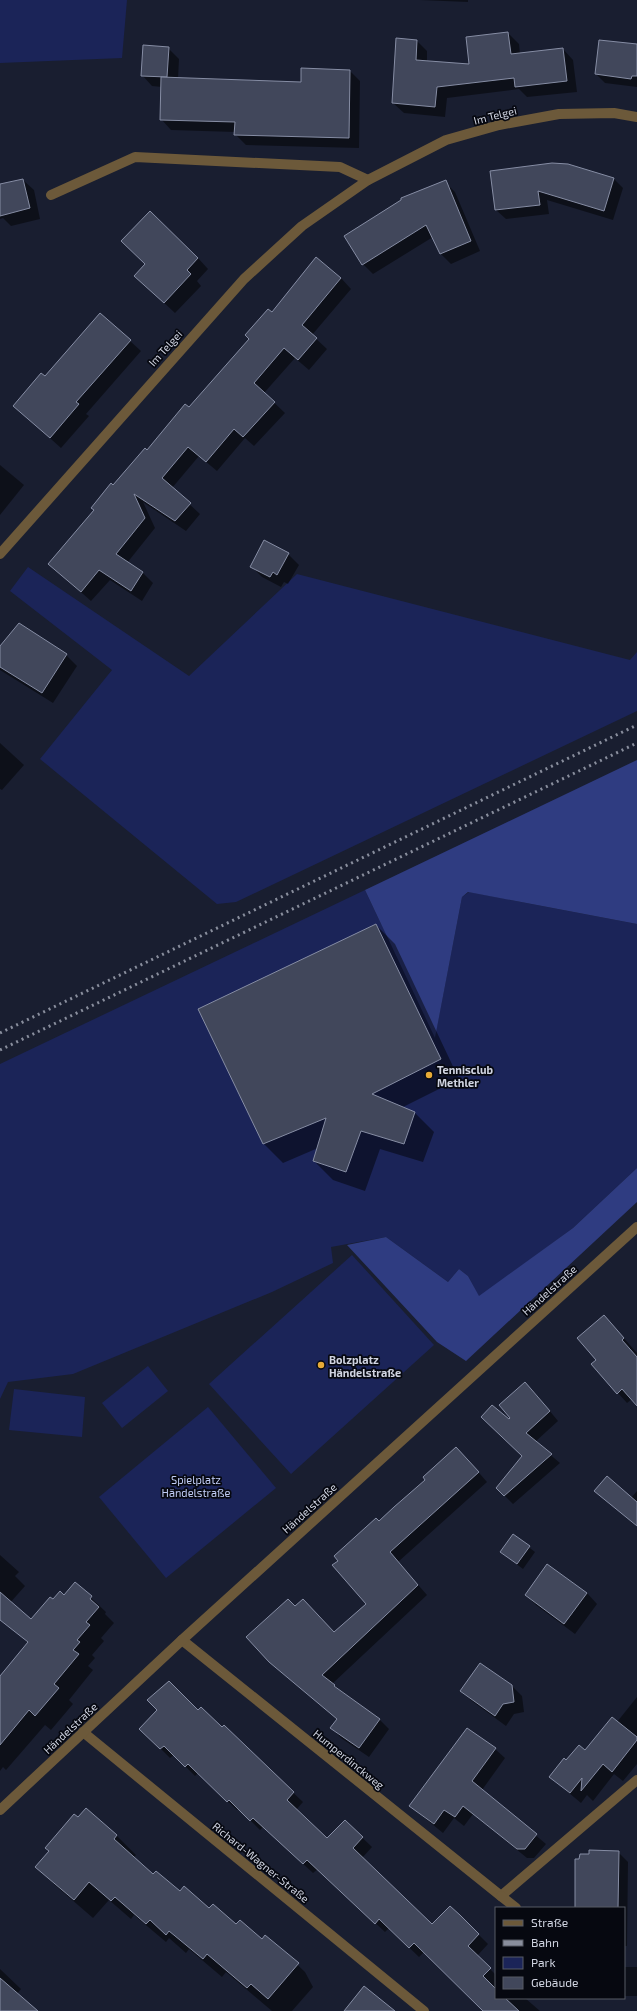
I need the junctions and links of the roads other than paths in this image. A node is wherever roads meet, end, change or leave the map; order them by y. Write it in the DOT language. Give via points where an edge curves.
graph roads {
  1 [pos="637,117"];
  2 [pos="368,180"];
  3 [pos="51,195"];
  4 [pos="0,554"];
  5 [pos="637,1227"];
  6 [pos="182,1640"];
  7 [pos="83,1732"];
  8 [pos="637,1780"];
  9 [pos="0,1810"];
  10 [pos="502,1896"];
  11 [pos="515,1907"];
  12 [pos="424,2011"];
  1 -- 2 [label="street, Im Telgei" via="614,113 559,114 499,125 446,140"];
  2 -- 3 [label="street" via="340,167 135,157"];
  2 -- 4 [label="street, Im Telgei" via="302,226 244,279"];
  5 -- 6 [label="street, Händelstraße"];
  6 -- 7 [label="street, Händelstraße"];
  6 -- 10 [label="street, Humperdinckweg"];
  7 -- 9 [label="street, Händelstraße"];
  7 -- 12 [label="street, Richard-Wagner-Straße"];
  8 -- 10 [label="street"];
  10 -- 11 [label="street, Humperdinckweg"];
}
